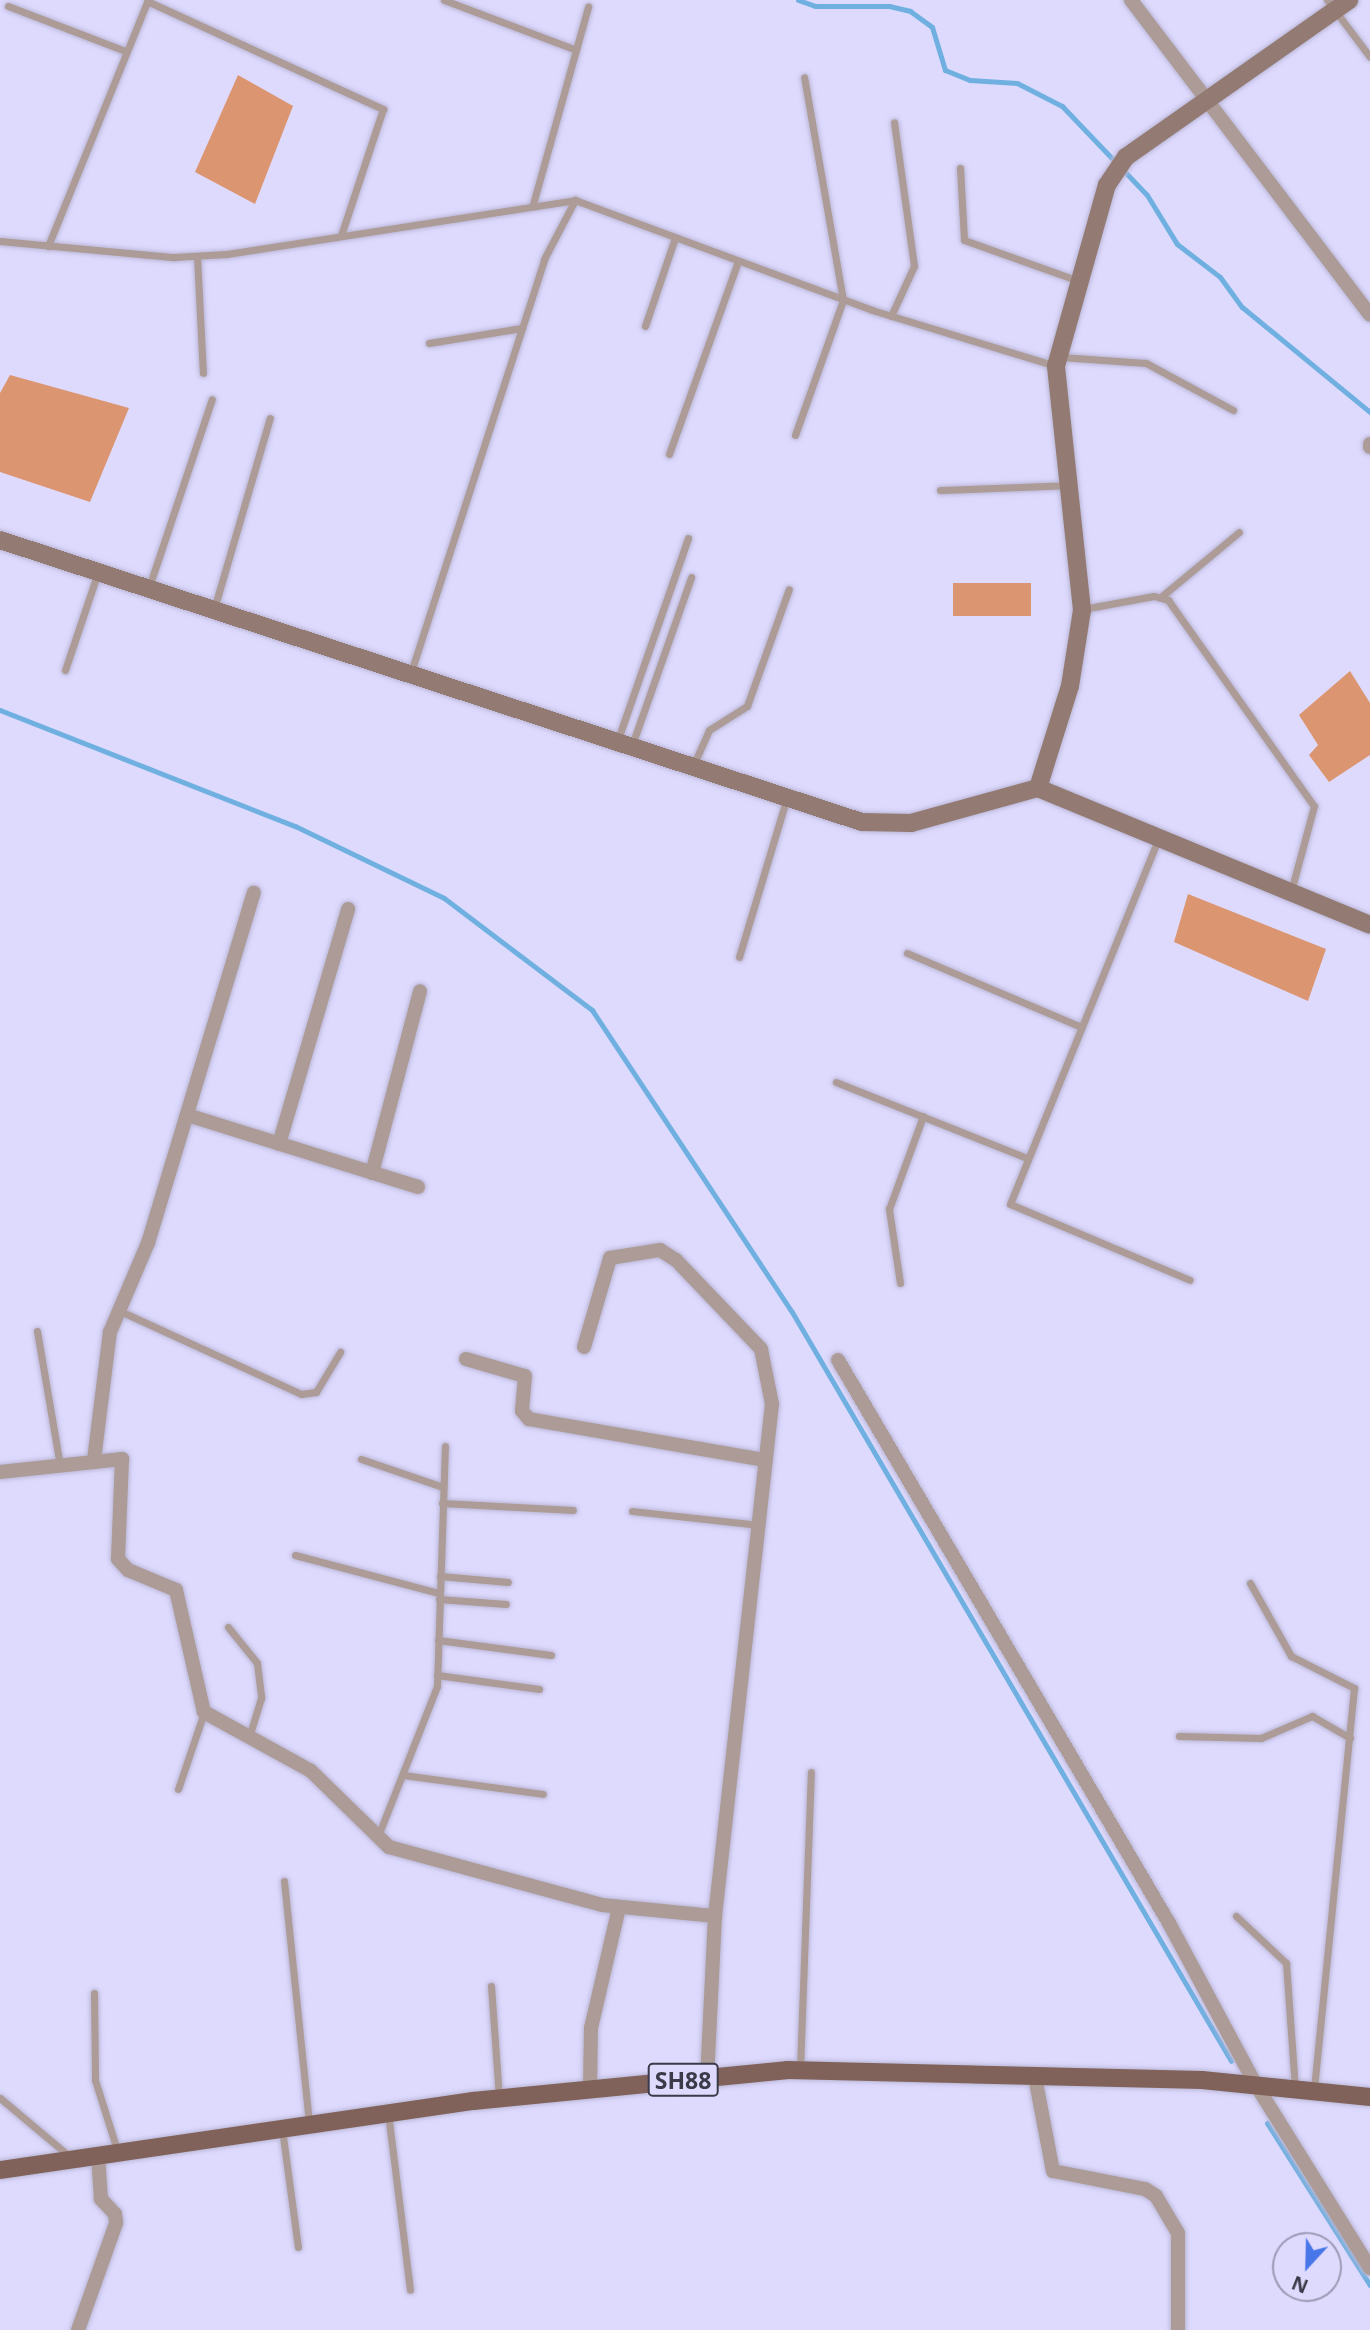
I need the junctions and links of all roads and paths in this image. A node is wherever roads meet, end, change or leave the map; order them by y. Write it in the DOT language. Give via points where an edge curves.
graph roads {
  1 [pos="148,0"];
  2 [pos="444,0"];
  3 [pos="1130,0"];
  4 [pos="1337,3"];
  5 [pos="8,6"];
  6 [pos="588,6"];
  7 [pos="576,50"];
  8 [pos="125,51"];
  9 [pos="1370,57"];
  10 [pos="804,77"];
  11 [pos="1206,101"];
  12 [pos="894,122"];
  13 [pos="960,168"];
  14 [pos="575,200"];
  15 [pos="533,204"];
  16 [pos="341,235"];
  17 [pos="675,238"];
  18 [pos="0,241"];
  19 [pos="48,246"];
  20 [pos="197,256"];
  21 [pos="738,261"];
  22 [pos="1080,282"];
  23 [pos="843,300"];
  24 [pos="891,316"];
  25 [pos="1370,316"];
  26 [pos="645,326"];
  27 [pos="522,328"];
  28 [pos="429,343"];
  29 [pos="1058,361"];
  30 [pos="203,373"];
  31 [pos="212,399"];
  32 [pos="1233,411"];
  33 [pos="270,418"];
  34 [pos="795,435"];
  35 [pos="669,454"];
  36 [pos="1069,485"];
  37 [pos="940,490"];
  38 [pos="1239,532"];
  39 [pos="688,538"];
  40 [pos="0,540"];
  41 [pos="98,572"];
  42 [pos="691,577"];
  43 [pos="149,589"];
  44 [pos="789,589"];
  45 [pos="1163,596"];
  46 [pos="214,610"];
  47 [pos="1082,610"];
  48 [pos="65,670"];
  49 [pos="411,672"];
  50 [pos="624,744"];
  51 [pos="693,767"];
  52 [pos="1038,788"];
  53 [pos="787,797"];
  54 [pos="1160,837"];
  55 [pos="1291,892"];
  56 [pos="254,893"];
  57 [pos="348,909"];
  58 [pos="1370,925"];
  59 [pos="906,953"];
  60 [pos="739,957"];
  61 [pos="420,991"];
  62 [pos="1081,1027"];
  63 [pos="836,1083"];
  64 [pos="187,1115"];
  65 [pos="923,1116"];
  66 [pos="279,1144"];
  67 [pos="1027,1158"];
  68 [pos="372,1173"];
  69 [pos="418,1188"];
  70 [pos="1190,1280"];
  71 [pos="900,1283"];
  72 [pos="119,1311"];
  73 [pos="37,1331"];
  74 [pos="584,1347"];
  75 [pos="340,1352"];
  76 [pos="466,1359"];
  77 [pos="838,1360"];
  78 [pos="445,1446"];
  79 [pos="361,1459"];
  80 [pos="94,1460"];
  81 [pos="765,1460"];
  82 [pos="60,1465"];
  83 [pos="0,1472"];
  84 [pos="443,1487"];
  85 [pos="442,1503"];
  86 [pos="573,1510"];
  87 [pos="632,1511"];
  88 [pos="758,1525"];
  89 [pos="295,1555"];
  90 [pos="440,1576"];
  91 [pos="508,1582"];
  92 [pos="1251,1583"];
  93 [pos="439,1596"];
  94 [pos="506,1604"];
  95 [pos="228,1627"];
  96 [pos="438,1640"];
  97 [pos="551,1655"];
  98 [pos="437,1675"];
  99 [pos="539,1689"];
  100 [pos="204,1712"];
  101 [pos="1179,1736"];
  102 [pos="249,1738"];
  103 [pos="1350,1738"];
  104 [pos="811,1772"];
  105 [pos="403,1775"];
  106 [pos="178,1789"];
  107 [pos="543,1794"];
  108 [pos="377,1838"];
  109 [pos="284,1881"];
  110 [pos="619,1908"];
  111 [pos="715,1916"];
  112 [pos="1236,1916"];
  113 [pos="491,1986"];
  114 [pos="94,1993"];
  115 [pos="800,2070"];
  116 [pos="1035,2077"];
  117 [pos="707,2078"];
  118 [pos="1256,2085"];
  119 [pos="590,2089"];
  120 [pos="1295,2090"];
  121 [pos="1314,2092"];
  122 [pos="1370,2097"];
  123 [pos="0,2098"];
  124 [pos="499,2098"];
  125 [pos="388,2113"];
  126 [pos="309,2125"];
  127 [pos="282,2129"];
  128 [pos="118,2152"];
  129 [pos="98,2155"];
  130 [pos="72,2159"];
  131 [pos="0,2170"];
  132 [pos="298,2246"];
  133 [pos="1370,2268"];
  134 [pos="410,2290"];
  135 [pos="78,2330"];
  136 [pos="1178,2330"];
  1 -- 8 [label="lane"];
  1 -- 16 [label="lane" via="383,109"];
  2 -- 7 [label="lane"];
  3 -- 11 [label="street"];
  4 -- 9 [label="lane"];
  4 -- 11 [label="street"];
  5 -- 8 [label="lane"];
  6 -- 7 [label="lane"];
  7 -- 15 [label="lane"];
  8 -- 19 [label="lane"];
  10 -- 23 [label="lane"];
  11 -- 22 [label="street" via="1126,157 1107,185"];
  11 -- 25 [label="street"];
  12 -- 24 [label="lane" via="914,265"];
  13 -- 22 [label="lane" via="964,240"];
  14 -- 15 [label="lane"];
  14 -- 17 [label="lane"];
  14 -- 27 [label="lane" via="544,259"];
  15 -- 16 [label="lane"];
  16 -- 20 [label="lane"];
  17 -- 21 [label="lane"];
  17 -- 26 [label="lane"];
  18 -- 19 [label="lane"];
  19 -- 20 [label="lane"];
  20 -- 30 [label="lane"];
  21 -- 23 [label="lane"];
  21 -- 35 [label="lane"];
  22 -- 29 [label="street"];
  23 -- 24 [label="lane"];
  23 -- 34 [label="lane"];
  24 -- 29 [label="lane"];
  27 -- 28 [label="lane"];
  27 -- 49 [label="lane"];
  29 -- 32 [label="lane" via="1146,363"];
  29 -- 36 [label="street"];
  31 -- 43 [label="lane"];
  33 -- 46 [label="lane"];
  36 -- 37 [label="lane"];
  36 -- 47 [label="street"];
  38 -- 45 [label="lane"];
  39 -- 50 [label="lane"];
  40 -- 41 [label="street"];
  41 -- 43 [label="street"];
  41 -- 48 [label="lane"];
  42 -- 50 [label="lane"];
  43 -- 46 [label="street"];
  44 -- 51 [label="lane" via="747,706 709,730"];
  45 -- 47 [label="lane"];
  45 -- 55 [label="lane" via="1314,806"];
  46 -- 49 [label="street"];
  47 -- 52 [label="street" via="1070,686"];
  49 -- 50 [label="street"];
  50 -- 51 [label="street"];
  51 -- 53 [label="street"];
  52 -- 53 [label="street" via="911,823 862,822"];
  52 -- 54 [label="street"];
  53 -- 60 [label="lane"];
  54 -- 55 [label="street"];
  54 -- 62 [label="lane"];
  55 -- 58 [label="street"];
  56 -- 64 [label="street"];
  57 -- 66 [label="street"];
  59 -- 62 [label="lane"];
  61 -- 68 [label="street"];
  62 -- 67 [label="lane"];
  63 -- 65 [label="lane"];
  64 -- 66 [label="street"];
  64 -- 72 [label="street" via="148,1243"];
  65 -- 67 [label="lane"];
  65 -- 71 [label="lane" via="888,1209"];
  66 -- 68 [label="street"];
  67 -- 70 [label="lane" via="1012,1192 1010,1204 1016,1210"];
  68 -- 69 [label="street"];
  72 -- 75 [label="lane" via="301,1394 316,1392"];
  72 -- 80 [label="street" via="110,1332"];
  73 -- 82 [label="lane"];
  74 -- 81 [label="street" via="610,1258 620,1253 668,1253 761,1349 772,1404"];
  76 -- 81 [label="street" via="525,1376 522,1411 528,1419"];
  77 -- 118 [label="street" via="1168,1923"];
  78 -- 84 [label="lane"];
  79 -- 84 [label="lane"];
  80 -- 82 [label="street"];
  80 -- 100 [label="street" via="122,1459 118,1559 128,1570 176,1590"];
  81 -- 88 [label="street"];
  82 -- 83 [label="street"];
  84 -- 85 [label="lane"];
  85 -- 86 [label="lane"];
  85 -- 90 [label="lane"];
  87 -- 88 [label="lane"];
  88 -- 111 [label="street"];
  89 -- 93 [label="lane"];
  90 -- 91 [label="lane"];
  90 -- 93 [label="lane"];
  92 -- 103 [label="lane" via="1291,1656 1354,1688"];
  93 -- 94 [label="lane"];
  93 -- 96 [label="lane"];
  95 -- 102 [label="lane" via="257,1663 261,1698"];
  96 -- 97 [label="lane"];
  96 -- 98 [label="lane"];
  98 -- 99 [label="lane"];
  98 -- 105 [label="lane" via="434,1697"];
  100 -- 102 [label="street"];
  100 -- 106 [label="lane"];
  101 -- 103 [label="lane" via="1261,1738 1312,1716"];
  102 -- 108 [label="street" via="311,1771"];
  103 -- 121 [label="lane"];
  104 -- 115 [label="lane"];
  105 -- 107 [label="lane"];
  105 -- 108 [label="lane"];
  108 -- 110 [label="street" via="388,1847"];
  109 -- 126 [label="lane"];
  110 -- 111 [label="street"];
  110 -- 119 [label="street" via="591,2028"];
  111 -- 117 [label="street"];
  112 -- 120 [label="lane" via="1286,1963"];
  113 -- 124 [label="lane"];
  114 -- 128 [label="lane" via="95,2080"];
  115 -- 116 [label="main road, SH88"];
  115 -- 117 [label="main road, SH88"];
  116 -- 118 [label="main road, SH88"];
  116 -- 136 [label="street" via="1053,2171 1145,2189 1156,2196 1178,2233"];
  117 -- 119 [label="main road, SH88"];
  118 -- 120 [label="main road, SH88"];
  118 -- 133 [label="street"];
  119 -- 124 [label="main road, SH88"];
  120 -- 121 [label="main road, SH88"];
  121 -- 122 [label="main road, SH88"];
  123 -- 130 [label="lane"];
  124 -- 125 [label="main road, SH88"];
  125 -- 126 [label="main road, SH88"];
  125 -- 134 [label="lane"];
  126 -- 127 [label="main road, SH88"];
  127 -- 128 [label="main road, SH88"];
  127 -- 132 [label="lane"];
  128 -- 129 [label="main road, SH88"];
  129 -- 130 [label="main road, SH88"];
  129 -- 135 [label="street" via="102,2199 117,2223"];
  130 -- 131 [label="main road, SH88"];
}
